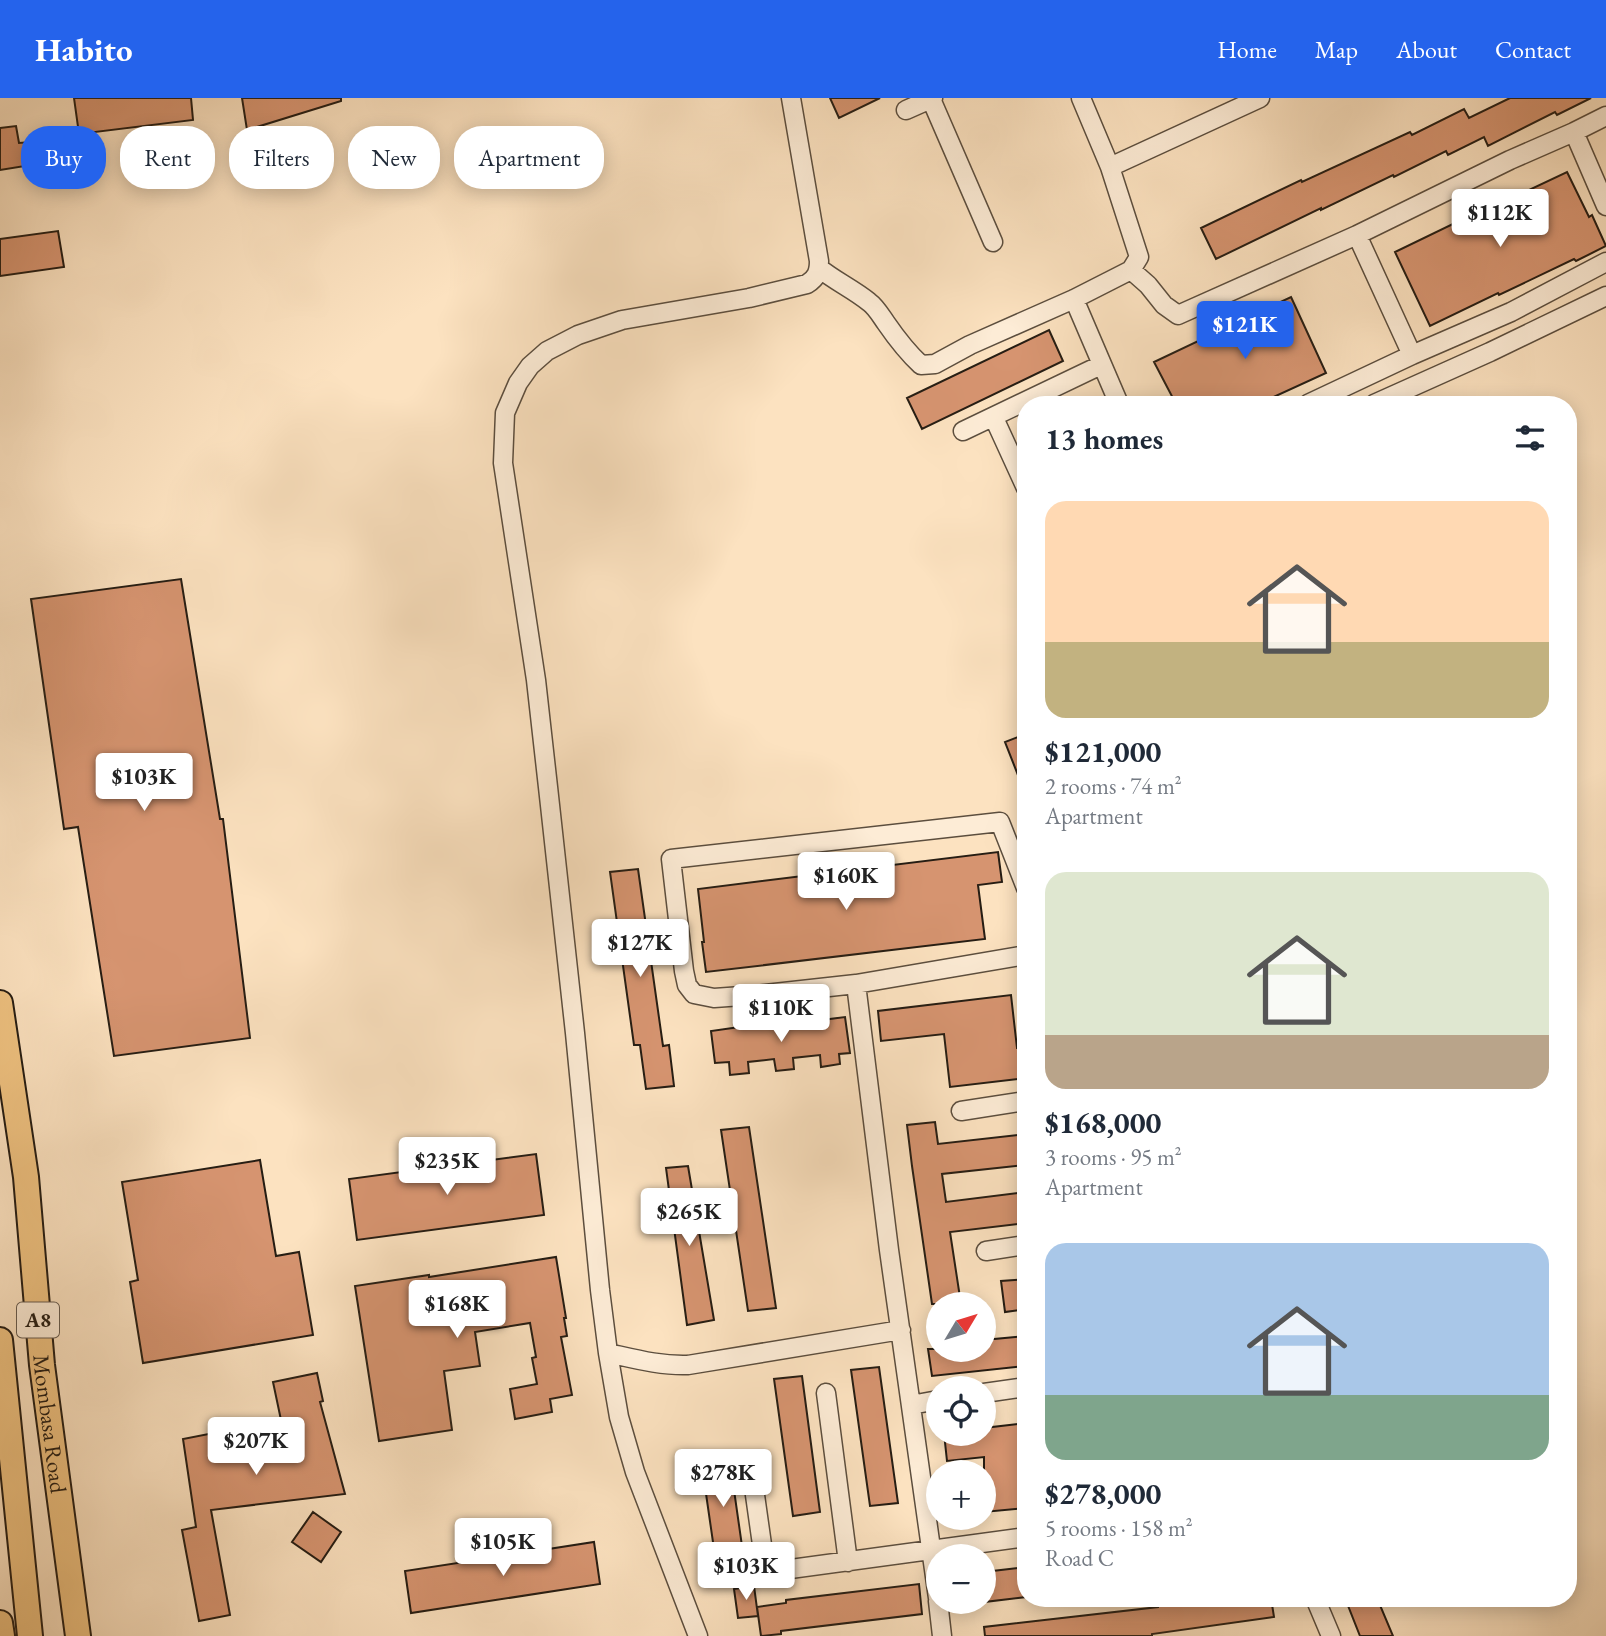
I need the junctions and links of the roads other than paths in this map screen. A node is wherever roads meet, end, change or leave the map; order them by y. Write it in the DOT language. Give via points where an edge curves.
graph roads {
  1 [pos="791,98"];
  2 [pos="932,98"];
  3 [pos="1081,98"];
  4 [pos="1260,98"];
  5 [pos="906,110"];
  6 [pos="1606,116"];
  7 [pos="1574,132"];
  8 [pos="1110,167"];
  9 [pos="1606,206"];
  10 [pos="1357,235"];
  11 [pos="993,242"];
  12 [pos="1606,262"];
  13 [pos="819,268"];
  14 [pos="1131,270"];
  15 [pos="1606,296"];
  16 [pos="1074,299"];
  17 [pos="1412,355"];
  18 [pos="1101,365"];
  19 [pos="1038,396"];
  20 [pos="1115,396"];
  21 [pos="1325,396"];
  22 [pos="1392,396"];
  23 [pos="1017,407"];
  24 [pos="994,418"];
  25 [pos="963,431"];
  26 [pos="1017,468"];
  27 [pos="1017,865"];
  28 [pos="1017,957"];
  29 [pos="856,984"];
  30 [pos="0,1003"];
  31 [pos="1017,1102"];
  32 [pos="961,1111"];
  33 [pos="1017,1246"];
  34 [pos="986,1251"];
  35 [pos="901,1330"];
  36 [pos="0,1340"];
  37 [pos="608,1353"];
  38 [pos="1017,1388"];
  39 [pos="996,1391"];
  40 [pos="826,1393"];
  41 [pos="926,1403"];
  42 [pos="911,1405"];
  43 [pos="0,1441"];
  44 [pos="754,1488"];
  45 [pos="1017,1538"];
  46 [pos="931,1544"];
  47 [pos="971,1544"];
  48 [pos="926,1550"];
  49 [pos="848,1562"];
  50 [pos="766,1573"];
  51 [pos="747,1575"];
  52 [pos="1319,1607"];
  53 [pos="940,1614"];
  54 [pos="0,1623"];
  55 [pos="2,1636"];
  56 [pos="29,1636"];
  57 [pos="78,1636"];
  58 [pos="698,1636"];
  59 [pos="943,1636"];
  60 [pos="1330,1636"];
  1 -- 13 [label="street"];
  2 -- 5 [label="street"];
  2 -- 11 [label="street"];
  3 -- 8 [label="street"];
  4 -- 8 [label="street"];
  6 -- 7 [label="street"];
  7 -- 9 [label="street"];
  7 -- 10 [label="street"];
  8 -- 14 [label="street" via="1139,257"];
  10 -- 14 [label="street" via="1178,315"];
  10 -- 17 [label="street"];
  12 -- 17 [label="street" via="1511,312"];
  13 -- 16 [label="street" via="871,303 921,365 935,364"];
  13 -- 37 [label="street" via="807,284 622,320 578,335 530,366 505,413 503,463 550,798"];
  14 -- 16 [label="street"];
  15 -- 22 [label="street"];
  16 -- 18 [label="street"];
  17 -- 21 [label="street"];
  18 -- 19 [label="street"];
  18 -- 20 [label="street"];
  23 -- 24 [label="street"];
  24 -- 25 [label="street"];
  24 -- 26 [label="street"];
  27 -- 29 [label="street" via="1000,822 671,859 684,971 694,995 713,998"];
  28 -- 29 [label="street"];
  29 -- 35 [label="street"];
  30 -- 57 [label="highway, Mombasa Road / A8" via="26,1178 42,1364"];
  31 -- 32 [label="street"];
  33 -- 34 [label="street"];
  35 -- 37 [label="street" via="688,1365"];
  35 -- 42 [label="street"];
  36 -- 56 [label="highway"];
  37 -- 58 [label="street" via="619,1417 638,1480"];
  38 -- 39 [label="street"];
  40 -- 49 [label="street"];
  41 -- 42 [label="street"];
  42 -- 46 [label="street"];
  43 -- 56 [label="highway"];
  44 -- 50 [label="street"];
  45 -- 47 [label="street"];
  48 -- 49 [label="street"];
  49 -- 50 [label="street"];
  50 -- 51 [label="street"];
  52 -- 60 [label="street"];
  53 -- 59 [label="street"];
  54 -- 55 [label="highway"];
}
